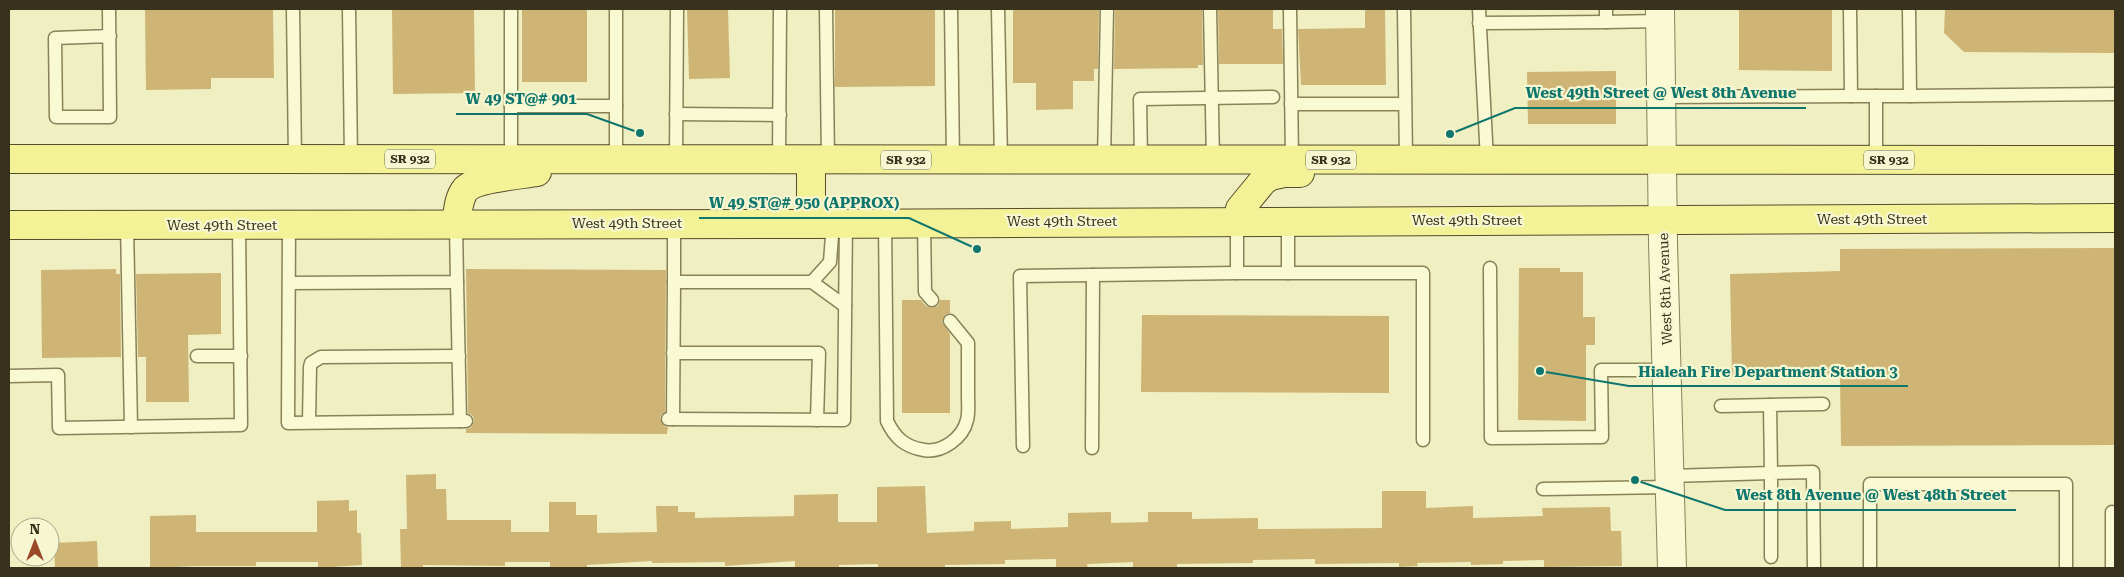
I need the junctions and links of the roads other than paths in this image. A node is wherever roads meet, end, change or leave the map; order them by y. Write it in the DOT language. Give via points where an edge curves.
graph roads {
  1 [pos="109,9"];
  2 [pos="293,9"];
  3 [pos="349,9"];
  4 [pos="511,9"];
  5 [pos="616,9"];
  6 [pos="677,9"];
  7 [pos="780,9"];
  8 [pos="826,9"];
  9 [pos="951,9"];
  10 [pos="998,9"];
  11 [pos="1106,9"];
  12 [pos="1210,9"];
  13 [pos="1290,9"];
  14 [pos="1404,9"];
  15 [pos="1479,9"];
  16 [pos="1850,9"];
  17 [pos="1909,9"];
  18 [pos="1606,15"];
  19 [pos="1660,15"];
  20 [pos="1479,23"];
  21 [pos="110,36"];
  22 [pos="2115,94"];
  23 [pos="1851,96"];
  24 [pos="1876,96"];
  25 [pos="1910,96"];
  26 [pos="1273,97"];
  27 [pos="1661,97"];
  28 [pos="1211,98"];
  29 [pos="1291,104"];
  30 [pos="1405,104"];
  31 [pos="511,106"];
  32 [pos="616,106"];
  33 [pos="676,114"];
  34 [pos="780,115"];
  35 [pos="9,159"];
  36 [pos="295,159"];
  37 [pos="351,159"];
  38 [pos="511,159"];
  39 [pos="610,160"];
  40 [pos="676,160"];
  41 [pos="779,160"];
  42 [pos="820,160"];
  43 [pos="953,160"];
  44 [pos="1000,160"];
  45 [pos="1104,160"];
  46 [pos="1141,160"];
  47 [pos="1213,160"];
  48 [pos="1292,160"];
  49 [pos="1412,160"];
  50 [pos="1487,160"];
  51 [pos="1876,160"];
  52 [pos="2115,160"];
  53 [pos="1662,161"];
  54 [pos="2115,218"];
  55 [pos="1663,220"];
  56 [pos="1237,221"];
  57 [pos="1288,221"];
  58 [pos="885,222"];
  59 [pos="924,222"];
  60 [pos="674,223"];
  61 [pos="830,223"];
  62 [pos="239,224"];
  63 [pos="289,224"];
  64 [pos="456,224"];
  65 [pos="9,225"];
  66 [pos="127,225"];
  67 [pos="1490,268"];
  68 [pos="1237,273"];
  69 [pos="1288,273"];
  70 [pos="1094,275"];
  71 [pos="457,282"];
  72 [pos="674,282"];
  73 [pos="812,282"];
  74 [pos="289,283"];
  75 [pos="932,300"];
  76 [pos="845,306"];
  77 [pos="950,322"];
  78 [pos="673,352"];
  79 [pos="197,356"];
  80 [pos="241,356"];
  81 [pos="459,356"];
  82 [pos="1667,370"];
  83 [pos="9,376"];
  84 [pos="1823,404"];
  85 [pos="1770,405"];
  86 [pos="1721,406"];
  87 [pos="817,420"];
  88 [pos="308,422"];
  89 [pos="131,427"];
  90 [pos="1423,440"];
  91 [pos="1023,446"];
  92 [pos="1092,448"];
  93 [pos="1771,473"];
  94 [pos="1670,482"];
  95 [pos="1543,489"];
  96 [pos="2112,512"];
  97 [pos="1771,557"];
  98 [pos="1672,568"];
  99 [pos="1814,568"];
  100 [pos="1870,568"];
  101 [pos="2066,568"];
  102 [pos="2112,568"];
  1 -- 21 [label="lane"];
  2 -- 36 [label="lane"];
  3 -- 37 [label="lane"];
  4 -- 31 [label="lane"];
  5 -- 32 [label="lane"];
  6 -- 33 [label="lane"];
  7 -- 34 [label="lane"];
  8 -- 42 [label="lane"];
  9 -- 43 [label="lane"];
  10 -- 44 [label="lane"];
  11 -- 45 [label="lane"];
  12 -- 28 [label="lane"];
  13 -- 29 [label="lane"];
  14 -- 30 [label="lane"];
  15 -- 20 [label="lane"];
  16 -- 23 [label="lane"];
  17 -- 25 [label="lane"];
  18 -- 19 [label="lane"];
  18 -- 20 [label="lane"];
  19 -- 27 [label="street, West 8th Avenue"];
  20 -- 50 [label="lane"];
  21 -- 21 [label="lane" via="55,38 56,117 110,117"];
  22 -- 25 [label="lane"];
  23 -- 24 [label="lane"];
  23 -- 27 [label="lane"];
  24 -- 25 [label="lane"];
  24 -- 51 [label="lane"];
  26 -- 28 [label="lane"];
  27 -- 53 [label="street, West 8th Avenue"];
  28 -- 46 [label="lane" via="1140,99"];
  28 -- 47 [label="lane"];
  29 -- 30 [label="lane"];
  29 -- 48 [label="lane"];
  30 -- 49 [label="lane"];
  31 -- 32 [label="lane"];
  31 -- 38 [label="lane"];
  32 -- 39 [label="lane"];
  33 -- 34 [label="lane"];
  33 -- 40 [label="lane"];
  34 -- 41 [label="lane"];
  35 -- 36 [label="main road, SR 932"];
  36 -- 37 [label="main road, SR 932"];
  37 -- 38 [label="main road, SR 932"];
  38 -- 39 [label="main road, SR 932"];
  39 -- 40 [label="main road, SR 932"];
  39 -- 64 [label="main road" via="477,182 466,189 460,199"];
  40 -- 41 [label="main road, SR 932"];
  41 -- 42 [label="main road, SR 932"];
  42 -- 43 [label="main road, SR 932"];
  42 -- 61 [label="main road"];
  43 -- 44 [label="main road, SR 932"];
  44 -- 45 [label="main road, SR 932"];
  45 -- 46 [label="main road, SR 932"];
  46 -- 47 [label="main road, SR 932"];
  47 -- 48 [label="main road, SR 932"];
  48 -- 49 [label="main road, SR 932"];
  49 -- 50 [label="main road, SR 932"];
  49 -- 56 [label="main road" via="1372,172 1270,176 1240,209"];
  50 -- 53 [label="main road, SR 932"];
  51 -- 52 [label="main road, SR 932"];
  51 -- 53 [label="main road, SR 932"];
  53 -- 55 [label="street, West 8th Avenue"];
  54 -- 55 [label="main road, West 49th Street"];
  55 -- 57 [label="main road, West 49th Street"];
  55 -- 82 [label="street, West 8th Avenue"];
  56 -- 57 [label="main road, West 49th Street"];
  56 -- 59 [label="main road, West 49th Street"];
  56 -- 68 [label="lane"];
  57 -- 69 [label="lane"];
  58 -- 59 [label="main road, West 49th Street"];
  58 -- 61 [label="main road, West 49th Street"];
  58 -- 77 [label="lane" via="887,421 902,443 914,449 928,451 952,442 962,432 967,420 968,343"];
  59 -- 75 [label="lane" via="925,292"];
  60 -- 61 [label="main road, West 49th Street"];
  60 -- 64 [label="main road, West 49th Street"];
  60 -- 72 [label="lane"];
  61 -- 73 [label="lane" via="830,262"];
  61 -- 76 [label="lane"];
  62 -- 63 [label="main road, West 49th Street"];
  62 -- 66 [label="main road, West 49th Street"];
  62 -- 80 [label="lane"];
  63 -- 64 [label="main road, West 49th Street"];
  63 -- 74 [label="lane"];
  64 -- 71 [label="lane"];
  65 -- 66 [label="main road, West 49th Street"];
  66 -- 89 [label="lane"];
  67 -- 82 [label="lane" via="1491,438 1602,438 1602,370"];
  68 -- 69 [label="lane"];
  68 -- 70 [label="lane"];
  69 -- 90 [label="lane" via="1423,273"];
  70 -- 91 [label="lane" via="1020,276"];
  70 -- 92 [label="lane"];
  71 -- 74 [label="lane"];
  71 -- 81 [label="lane"];
  72 -- 73 [label="lane"];
  72 -- 78 [label="lane"];
  73 -- 76 [label="lane"];
  74 -- 88 [label="lane" via="288,423"];
  76 -- 87 [label="lane" via="844,420"];
  78 -- 87 [label="lane" via="819,353"];
  78 -- 87 [label="lane" via="670,418"];
  79 -- 80 [label="lane"];
  80 -- 89 [label="lane" via="242,425"];
  81 -- 88 [label="lane" via="320,356 310,367"];
  81 -- 88 [label="lane" via="463,421"];
  82 -- 94 [label="street, West 8th Avenue"];
  83 -- 89 [label="lane" via="58,375 58,428"];
  84 -- 85 [label="lane"];
  85 -- 86 [label="lane"];
  85 -- 93 [label="lane"];
  93 -- 94 [label="lane"];
  93 -- 97 [label="lane"];
  93 -- 99 [label="lane" via="1813,472"];
  94 -- 95 [label="lane"];
  94 -- 98 [label="street, West 8th Avenue"];
  96 -- 102 [label="lane"];
  100 -- 101 [label="lane" via="1870,484 2066,484"];
}
